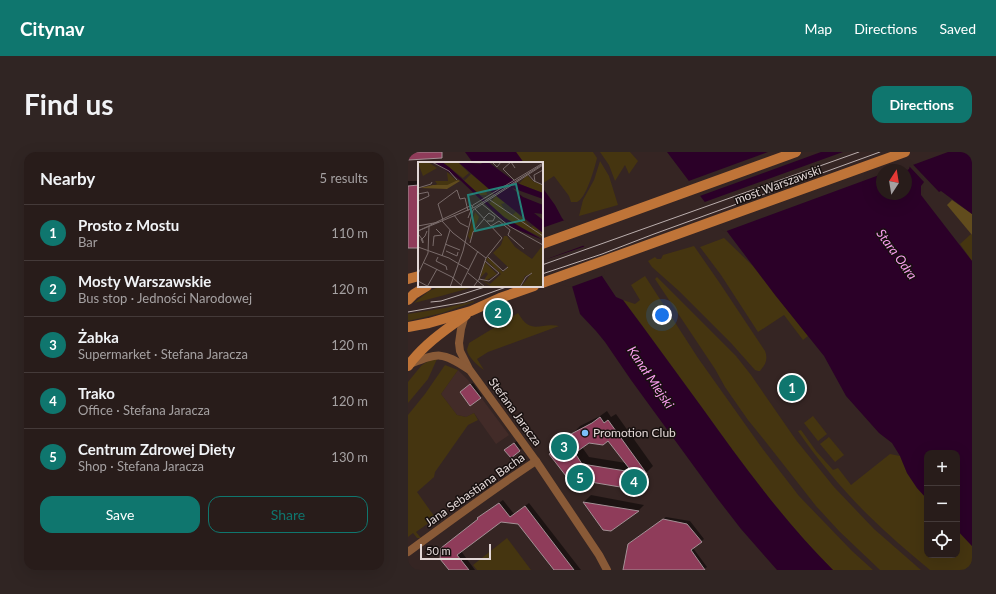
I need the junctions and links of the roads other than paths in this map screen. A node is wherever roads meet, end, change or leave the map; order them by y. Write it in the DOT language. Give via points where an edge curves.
graph roads {
  1 [pos="796,152"];
  2 [pos="905,152"];
  3 [pos="543,244"];
  4 [pos="418,276"];
  5 [pos="408,279"];
  6 [pos="545,282"];
  7 [pos="425,287"];
  8 [pos="531,287"];
  9 [pos="408,300"];
  10 [pos="468,313"];
  11 [pos="408,327"];
  12 [pos="409,365"];
  13 [pos="469,369"];
  14 [pos="536,461"];
  15 [pos="408,552"];
  16 [pos="607,570"];
  1 -- 3 [label="main road, most Warszawski"];
  2 -- 6 [label="main road, most Warszawski"];
  4 -- 5 [label="main road"];
  7 -- 9 [label="main road"];
  8 -- 10 [label="main road"];
  10 -- 11 [label="main road"];
  10 -- 12 [label="main road" via="437,336"];
  10 -- 13 [label="street, Stefana Jaracza" via="461,329 459,343"];
  12 -- 13 [label="street, Stefana Jaracza" via="426,357 439,355 447,356"];
  13 -- 14 [label="street, Stefana Jaracza"];
  14 -- 15 [label="street, Jana Sebastiana Bacha"];
  14 -- 16 [label="street, Stefana Jaracza"];
}
